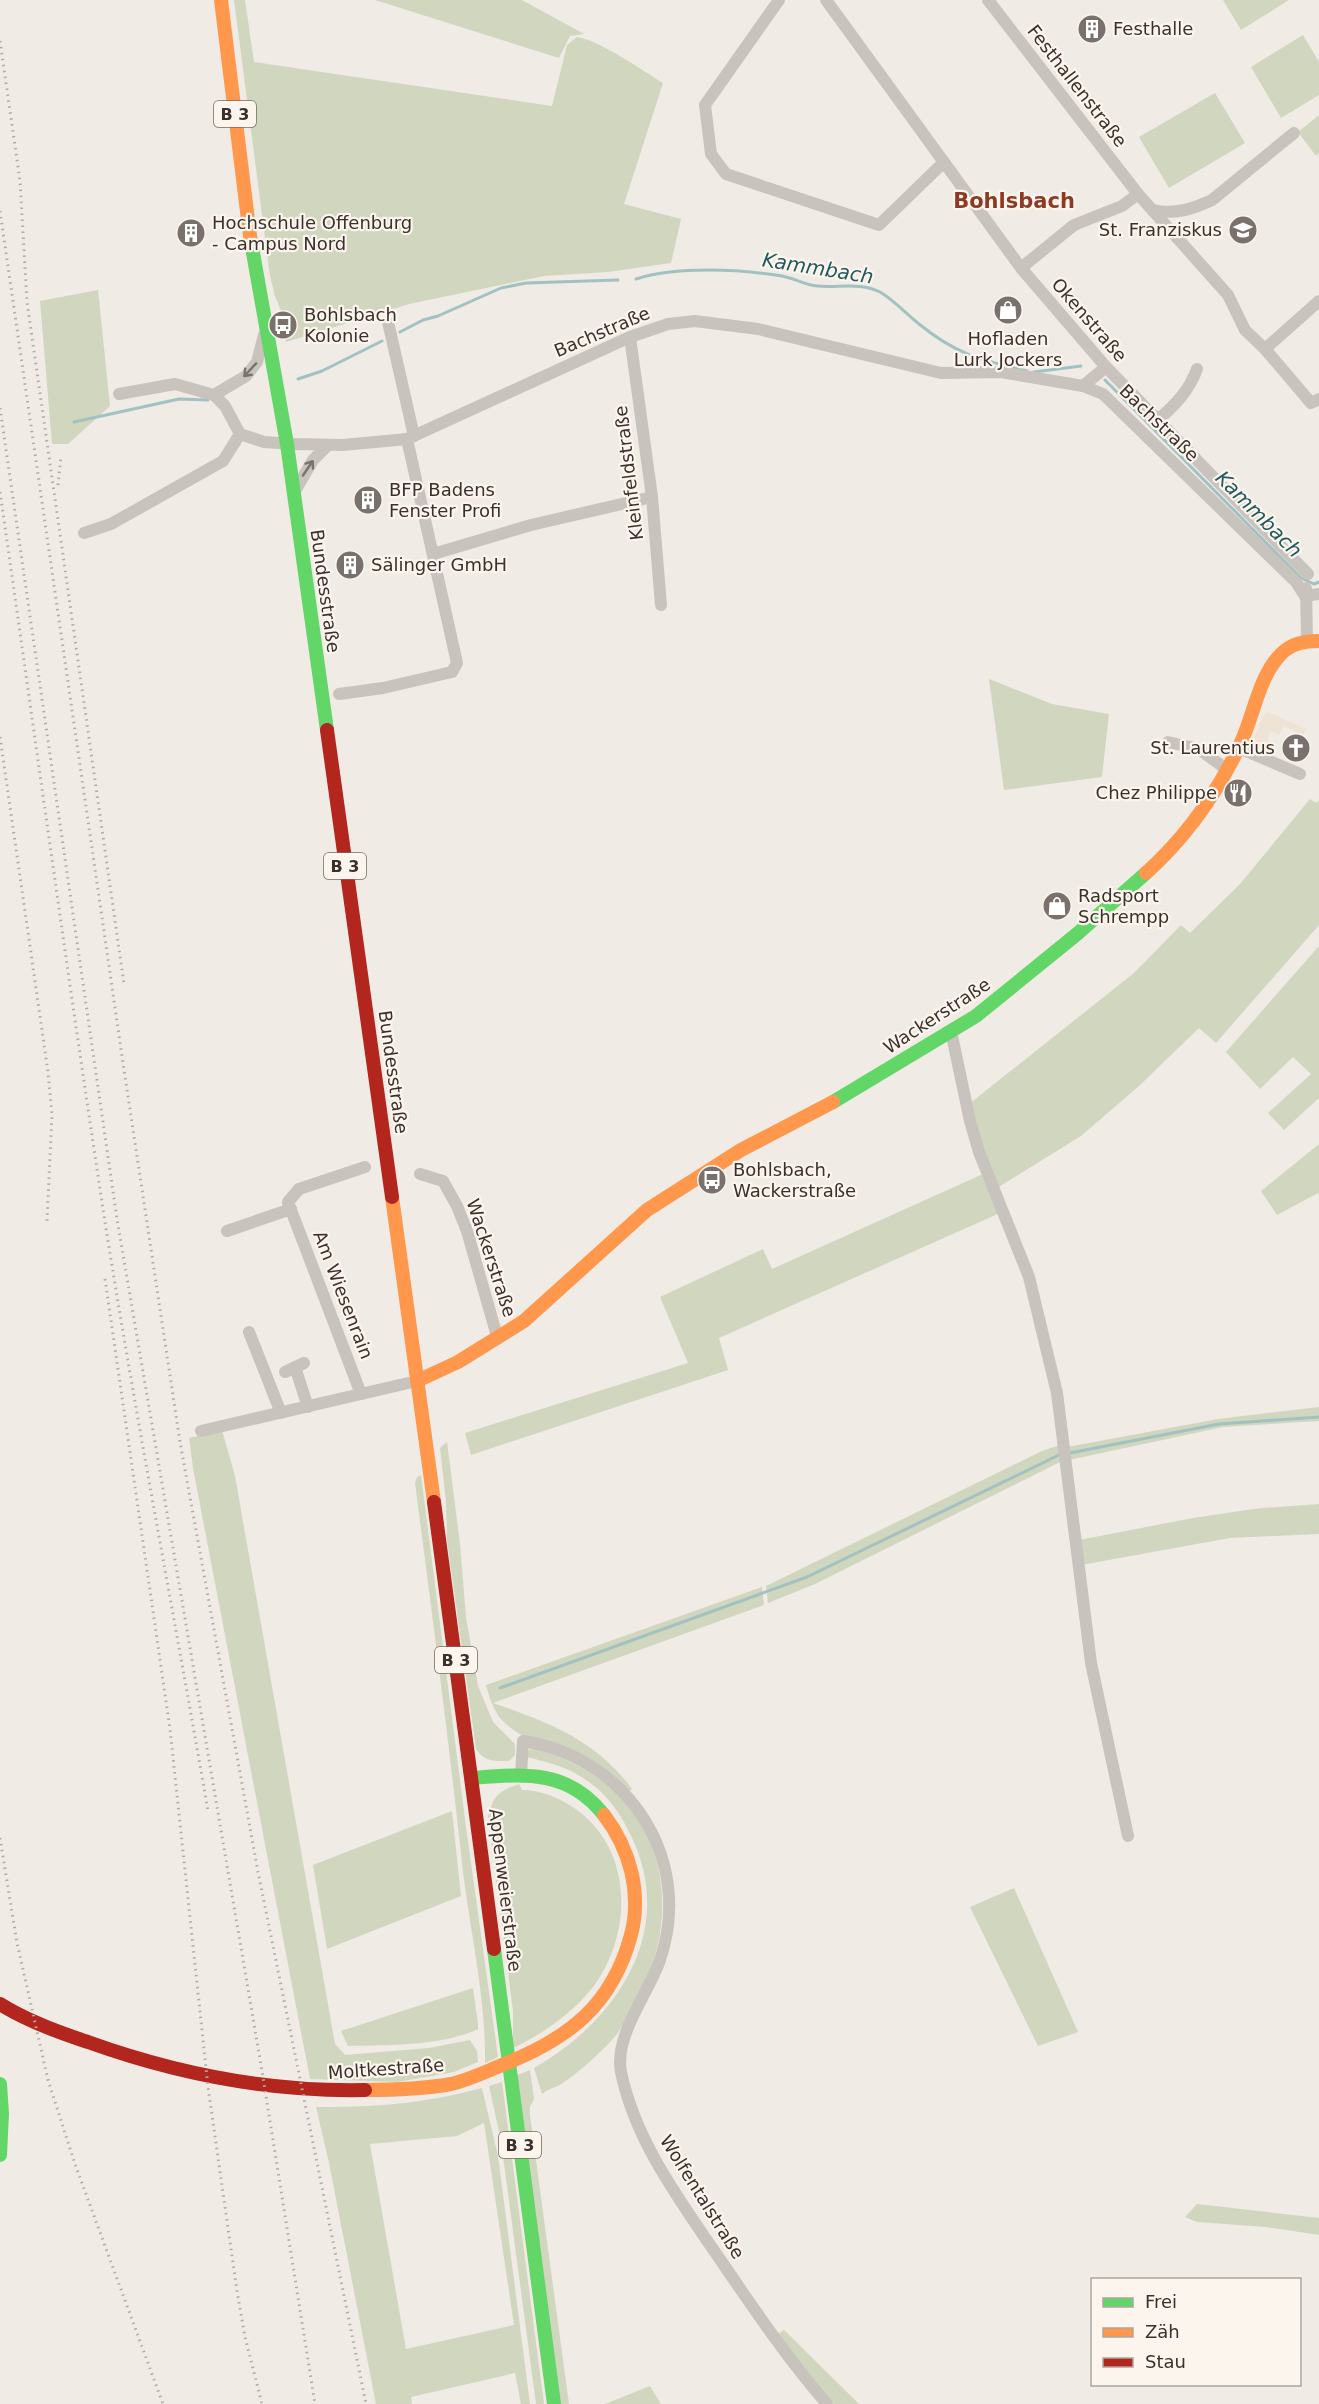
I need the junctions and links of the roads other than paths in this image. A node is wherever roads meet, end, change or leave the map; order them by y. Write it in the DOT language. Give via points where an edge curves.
graph roads {
  1 [pos="221,0"];
  2 [pos="779,0"];
  3 [pos="826,0"];
  4 [pos="988,0"];
  5 [pos="1294,133"];
  6 [pos="944,162"];
  7 [pos="1138,194"];
  8 [pos="1152,210"];
  9 [pos="1021,268"];
  10 [pos="1319,301"];
  11 [pos="388,322"];
  12 [pos="266,329"];
  13 [pos="630,337"];
  14 [pos="1265,349"];
  15 [pos="1106,368"];
  16 [pos="1197,369"];
  17 [pos="1083,387"];
  18 [pos="119,394"];
  19 [pos="214,394"];
  20 [pos="1319,399"];
  21 [pos="1158,420"];
  22 [pos="240,434"];
  23 [pos="411,437"];
  24 [pos="286,444"];
  25 [pos="328,445"];
  26 [pos="293,495"];
  27 [pos="652,497"];
  28 [pos="84,533"];
  29 [pos="433,554"];
  30 [pos="1314,573"];
  31 [pos="1306,592"];
  32 [pos="1319,594"];
  33 [pos="662,605"];
  34 [pos="1313,641"];
  35 [pos="339,694"];
  36 [pos="1168,742"];
  37 [pos="1239,748"];
  38 [pos="1226,770"];
  39 [pos="1300,774"];
  40 [pos="951,1031"];
  41 [pos="365,1167"];
  42 [pos="420,1174"];
  43 [pos="291,1209"];
  44 [pos="227,1231"];
  45 [pos="249,1332"];
  46 [pos="497,1336"];
  47 [pos="295,1367"];
  48 [pos="417,1381"];
  49 [pos="361,1394"];
  50 [pos="308,1407"];
  51 [pos="281,1413"];
  52 [pos="201,1431"];
  53 [pos="521,1775"];
  54 [pos="472,1778"];
  55 [pos="1128,1836"];
  56 [pos="0,2004"];
  57 [pos="0,2084"];
  58 [pos="0,2155"];
  59 [pos="554,2404"];
  60 [pos="827,2404"];
  1 -- 12 [label="main road, Bundesstraße / B 3" via="249,228"];
  2 -- 6 [label="street" via="705,105 711,154 726,174 879,225"];
  3 -- 6 [label="street, Okenstraße"];
  4 -- 7 [label="street, Festhallenstraße"];
  5 -- 8 [label="street" via="1212,200 1175,212"];
  6 -- 9 [label="street, Okenstraße"];
  7 -- 8 [label="street, Festhallenstraße"];
  7 -- 9 [label="street" via="1122,206 1074,225"];
  8 -- 14 [label="street, Festhallenstraße" via="1227,295 1245,330"];
  9 -- 15 [label="street, Okenstraße"];
  10 -- 14 [label="street"];
  11 -- 23 [label="street"];
  12 -- 19 [label="street, one-way" via="257,362 246,376"];
  12 -- 24 [label="main road, Bundesstraße / B 3"];
  13 -- 17 [label="street, Bachstraße" via="668,324 695,321 758,329 941,373 1001,372"];
  13 -- 23 [label="street, Bachstraße"];
  13 -- 27 [label="street, Kleinfeldstraße"];
  14 -- 20 [label="street, Festhallenstraße" via="1311,403"];
  15 -- 17 [label="street, Bachstraße"];
  15 -- 21 [label="street, Okenstraße"];
  16 -- 21 [label="street" via="1192,385"];
  17 -- 31 [label="street, Bachstraße" via="1103,394"];
  18 -- 19 [label="street" via="175,384"];
  19 -- 22 [label="street"];
  21 -- 30 [label="street, Okenstraße"];
  22 -- 24 [label="street, Bachstraße"];
  22 -- 28 [label="street" via="223,461 111,524"];
  23 -- 25 [label="street, Bachstraße"];
  23 -- 29 [label="street"];
  24 -- 25 [label="street, Bachstraße"];
  24 -- 26 [label="main road, Bundesstraße / B 3"];
  26 -- 25 [label="street, one-way" via="313,460"];
  26 -- 48 [label="main road, Bundesstraße / B 3"];
  27 -- 29 [label="street" via="531,525"];
  27 -- 33 [label="street, Kleinfeldstraße"];
  29 -- 35 [label="street" via="456,667 452,672 383,688"];
  30 -- 31 [label="street, Okenstraße"];
  31 -- 32 [label="street"];
  31 -- 34 [label="street, Okenstraße"];
  34 -- 37 [label="main road, Wackerstraße" via="1294,644 1281,654 1264,680"];
  36 -- 38 [label="street" via="1199,749"];
  37 -- 38 [label="main road, Wackerstraße"];
  37 -- 39 [label="street"];
  38 -- 40 [label="main road, Wackerstraße" via="1199,816 1166,855 1077,934 976,1016"];
  40 -- 46 [label="main road, Wackerstraße" via="846,1095 741,1149 647,1210 524,1321"];
  40 -- 55 [label="street" via="979,1152 1029,1277 1057,1393 1091,1664"];
  41 -- 43 [label="street" via="298,1189 288,1202"];
  42 -- 46 [label="street, Wackerstraße" via="443,1181 458,1206"];
  43 -- 44 [label="street"];
  43 -- 49 [label="street, Am Wiesenrain"];
  45 -- 51 [label="street"];
  46 -- 48 [label="main road, Wackerstraße" via="458,1362"];
  47 -- 50 [label="street"];
  48 -- 49 [label="street, Wackerstraße"];
  48 -- 54 [label="main road, Appenweierstraße / B 3"];
  49 -- 50 [label="street, Wackerstraße"];
  50 -- 51 [label="street, Wackerstraße"];
  51 -- 52 [label="street, Wackerstraße"];
  53 -- 54 [label="main road, Moltkestraße"];
  53 -- 56 [label="main road, Moltkestraße" via="568,1784 591,1800 610,1821 622,1844 636,1898 625,1955 608,1990 567,2033 522,2057 460,2082 401,2089 338,2092 221,2081 129,2059 19,2017"];
  53 -- 60 [label="street, Wolfentalstraße" via="523,1741 556,1748 572,1754 622,1788 646,1821 664,1862 668,1923 659,1962 620,2051 626,2091 649,2152 771,2335"];
  54 -- 59 [label="main road, Appenweierstraße / B 3"];
  57 -- 58 [label="main road"];
}
